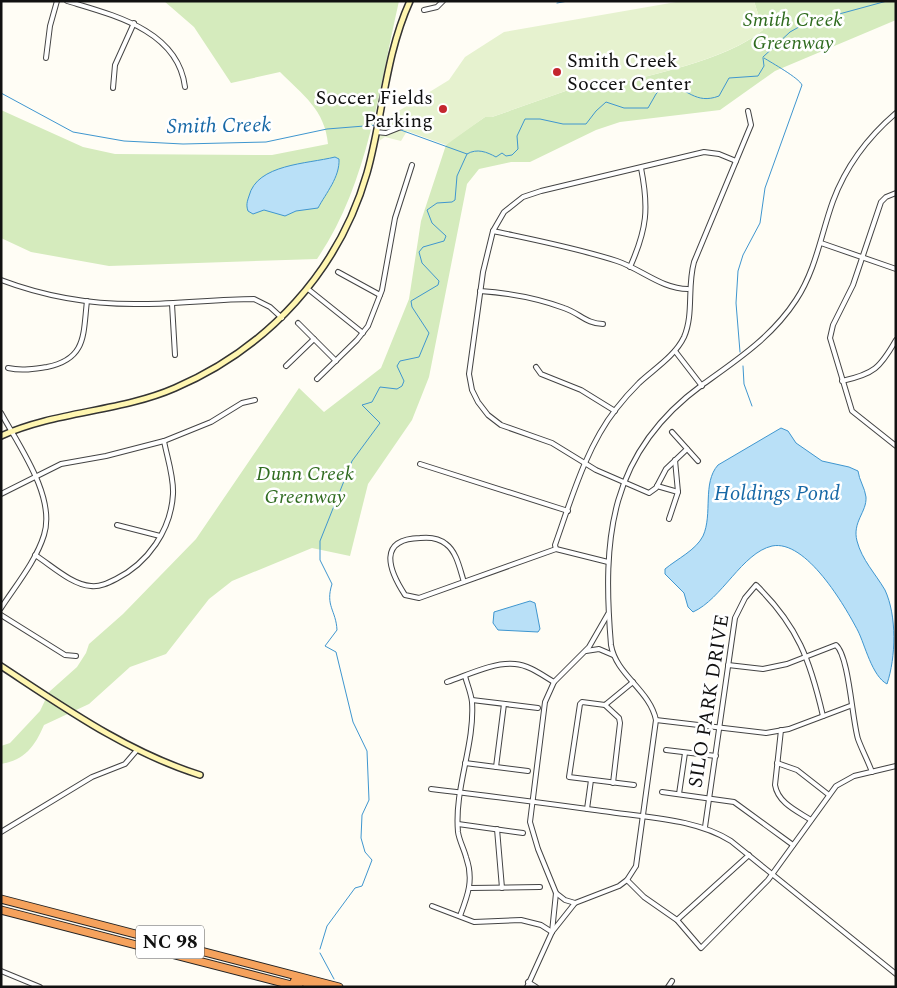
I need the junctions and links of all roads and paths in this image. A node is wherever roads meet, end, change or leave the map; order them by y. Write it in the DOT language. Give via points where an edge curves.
graph roads {
  1 [pos="57,1"];
  2 [pos="67,1"];
  3 [pos="410,1"];
  4 [pos="443,1"];
  5 [pos="424,10"];
  6 [pos="134,23"];
  7 [pos="46,58"];
  8 [pos="185,87"];
  9 [pos="113,88"];
  10 [pos="748,111"];
  11 [pos="896,112"];
  12 [pos="406,125"];
  13 [pos="376,132"];
  14 [pos="736,160"];
  15 [pos="412,165"];
  16 [pos="641,168"];
  17 [pos="896,194"];
  18 [pos="493,230"];
  19 [pos="820,243"];
  20 [pos="862,257"];
  21 [pos="630,266"];
  22 [pos="896,269"];
  23 [pos="338,272"];
  24 [pos="1,280"];
  25 [pos="308,289"];
  26 [pos="688,289"];
  27 [pos="480,291"];
  28 [pos="380,295"];
  29 [pos="87,301"];
  30 [pos="172,304"];
  31 [pos="282,318"];
  32 [pos="298,323"];
  33 [pos="603,324"];
  34 [pos="363,333"];
  35 [pos="314,338"];
  36 [pos="896,340"];
  37 [pos="675,351"];
  38 [pos="174,355"];
  39 [pos="336,361"];
  40 [pos="286,366"];
  41 [pos="536,367"];
  42 [pos="8,368"];
  43 [pos="316,380"];
  44 [pos="842,381"];
  45 [pos="702,386"];
  46 [pos="255,400"];
  47 [pos="615,411"];
  48 [pos="1,412"];
  49 [pos="11,432"];
  50 [pos="672,432"];
  51 [pos="1,436"];
  52 [pos="164,441"];
  53 [pos="896,446"];
  54 [pos="687,449"];
  55 [pos="675,460"];
  56 [pos="698,461"];
  57 [pos="586,463"];
  58 [pos="420,464"];
  59 [pos="34,476"];
  60 [pos="624,480"];
  61 [pos="657,486"];
  62 [pos="678,492"];
  63 [pos="1,494"];
  64 [pos="568,511"];
  65 [pos="669,519"];
  66 [pos="117,525"];
  67 [pos="160,536"];
  68 [pos="556,549"];
  69 [pos="35,555"];
  70 [pos="608,562"];
  71 [pos="464,582"];
  72 [pos="1,608"];
  73 [pos="608,614"];
  74 [pos="1,615"];
  75 [pos="586,651"];
  76 [pos="613,655"];
  77 [pos="76,656"];
  78 [pos="807,656"];
  79 [pos="728,665"];
  80 [pos="1,666"];
  81 [pos="465,676"];
  82 [pos="447,682"];
  83 [pos="554,682"];
  84 [pos="633,682"];
  85 [pos="472,700"];
  86 [pos="504,704"];
  87 [pos="605,705"];
  88 [pos="850,706"];
  89 [pos="538,708"];
  90 [pos="823,716"];
  91 [pos="656,720"];
  92 [pos="720,728"];
  93 [pos="781,730"];
  94 [pos="137,750"];
  95 [pos="666,750"];
  96 [pos="685,753"];
  97 [pos="716,756"];
  98 [pos="465,763"];
  99 [pos="778,763"];
  100 [pos="896,766"];
  101 [pos="496,767"];
  102 [pos="528,772"];
  103 [pos="872,772"];
  104 [pos="200,775"];
  105 [pos="591,780"];
  106 [pos="613,783"];
  107 [pos="634,785"];
  108 [pos="431,789"];
  109 [pos="461,792"];
  110 [pos="662,792"];
  111 [pos="679,794"];
  112 [pos="829,795"];
  113 [pos="709,799"];
  114 [pos="532,802"];
  115 [pos="587,809"];
  116 [pos="642,817"];
  117 [pos="811,820"];
  118 [pos="458,824"];
  119 [pos="705,827"];
  120 [pos="497,829"];
  121 [pos="1,832"];
  122 [pos="523,833"];
  123 [pos="793,845"];
  124 [pos="749,855"];
  125 [pos="772,874"];
  126 [pos="627,880"];
  127 [pos="540,887"];
  128 [pos="470,888"];
  129 [pos="502,888"];
  130 [pos="556,893"];
  131 [pos="1,899"];
  132 [pos="576,903"];
  133 [pos="432,906"];
  134 [pos="1,910"];
  135 [pos="460,916"];
  136 [pos="677,920"];
  137 [pos="552,932"];
  138 [pos="1,971"];
  139 [pos="896,974"];
  140 [pos="672,981"];
  141 [pos="526,985"];
  142 [pos="296,986"];
  143 [pos="40,987"];
  144 [pos="323,987"];
  145 [pos="339,987"];
  146 [pos="536,987"];
  147 [pos="668,987"];
  1 -- 7 [label="street"];
  2 -- 6 [label="street"];
  3 -- 13 [label="main road" via="390,59"];
  4 -- 5 [label="street" via="437,7"];
  6 -- 8 [label="street" via="163,44 184,76"];
  6 -- 9 [label="street" via="115,65"];
  10 -- 14 [label="street" via="751,125"];
  11 -- 19 [label="street" via="867,140 850,166 833,202"];
  12 -- 13 [label="street" via="386,133"];
  13 -- 25 [label="main road" via="357,201 334,250"];
  14 -- 16 [label="street" via="704,152"];
  14 -- 26 [label="street" via="694,262"];
  15 -- 28 [label="street" via="396,218"];
  16 -- 18 [label="street" via="523,197 504,212"];
  16 -- 21 [label="street" via="647,212 645,229"];
  17 -- 20 [label="street" via="881,202"];
  18 -- 21 [label="street"];
  18 -- 27 [label="street"];
  19 -- 20 [label="street"];
  19 -- 45 [label="street" via="809,276 780,323"];
  20 -- 22 [label="street"];
  20 -- 44 [label="street" via="853,286 830,332"];
  21 -- 26 [label="street" via="673,287"];
  23 -- 28 [label="street"];
  24 -- 29 [label="street"];
  25 -- 31 [label="main road"];
  25 -- 34 [label="street"];
  26 -- 37 [label="street" via="688,326"];
  27 -- 33 [label="street" via="502,292 547,302 568,309 592,324"];
  27 -- 57 [label="street" via="469,374 478,402 501,425 552,442"];
  28 -- 34 [label="street"];
  29 -- 30 [label="street"];
  29 -- 42 [label="street" via="81,344 70,358 59,364 22,371"];
  30 -- 31 [label="street" via="254,300 270,306"];
  30 -- 38 [label="street"];
  31 -- 49 [label="main road" via="225,362 173,389 38,422"];
  32 -- 35 [label="street"];
  34 -- 39 [label="street"];
  35 -- 39 [label="street"];
  35 -- 40 [label="street"];
  36 -- 44 [label="street" via="880,366 872,372"];
  37 -- 45 [label="street"];
  37 -- 47 [label="street" via="637,385"];
  39 -- 43 [label="street"];
  41 -- 47 [label="street" via="541,374 581,390"];
  44 -- 53 [label="street" via="852,411"];
  45 -- 60 [label="street" via="674,407 655,428 641,446"];
  46 -- 52 [label="street" via="242,403 211,422"];
  47 -- 57 [label="street"];
  48 -- 49 [label="street"];
  49 -- 51 [label="main road"];
  49 -- 59 [label="street"];
  50 -- 54 [label="street"];
  52 -- 59 [label="street" via="61,464"];
  52 -- 67 [label="street" via="173,492"];
  54 -- 55 [label="street"];
  54 -- 56 [label="street"];
  55 -- 61 [label="street"];
  55 -- 62 [label="street"];
  57 -- 60 [label="street"];
  57 -- 64 [label="street"];
  58 -- 64 [label="street"];
  59 -- 63 [label="street"];
  59 -- 69 [label="street" via="43,494 47,519"];
  60 -- 61 [label="street" via="649,493"];
  60 -- 70 [label="street" via="613,516"];
  61 -- 62 [label="street"];
  62 -- 65 [label="street"];
  64 -- 68 [label="street"];
  66 -- 67 [label="street"];
  67 -- 69 [label="street" via="135,568 98,586 82,584"];
  68 -- 70 [label="street"];
  68 -- 71 [label="street"];
  69 -- 72 [label="street"];
  70 -- 73 [label="street"];
  71 -- 71 [label="street" via="419,598 405,595 397,582 390,558 394,545 405,538 431,537 446,544 455,555"];
  73 -- 75 [label="street"];
  73 -- 76 [label="street"];
  74 -- 77 [label="street" via="65,655"];
  75 -- 76 [label="street" via="599,650"];
  75 -- 83 [label="street"];
  76 -- 84 [label="street"];
  78 -- 79 [label="street" via="763,669"];
  78 -- 79 [label="street, SILO PARK DRIVE" via="781,610 756,585 735,618"];
  78 -- 88 [label="street" via="836,645 844,658"];
  78 -- 90 [label="street"];
  79 -- 92 [label="street, SILO PARK DRIVE"];
  80 -- 94 [label="main road" via="61,706"];
  81 -- 82 [label="street"];
  81 -- 83 [label="street" via="499,665 516,664"];
  81 -- 85 [label="street"];
  83 -- 114 [label="street" via="545,702"];
  84 -- 87 [label="street"];
  84 -- 91 [label="street" via="653,707"];
  85 -- 86 [label="street"];
  85 -- 98 [label="street"];
  86 -- 89 [label="street"];
  86 -- 101 [label="street"];
  87 -- 105 [label="street" via="582,702 579,707 569,777"];
  87 -- 106 [label="street" via="620,723"];
  88 -- 90 [label="street"];
  88 -- 103 [label="street" via="858,740"];
  90 -- 93 [label="street"];
  91 -- 92 [label="street"];
  91 -- 116 [label="street"];
  92 -- 93 [label="street" via="766,733"];
  92 -- 97 [label="street, SILO PARK DRIVE"];
  93 -- 99 [label="street"];
  94 -- 104 [label="main road"];
  94 -- 121 [label="street" via="125,764 92,777"];
  95 -- 96 [label="street"];
  96 -- 97 [label="street"];
  96 -- 111 [label="street"];
  97 -- 113 [label="street, SILO PARK DRIVE"];
  98 -- 101 [label="street"];
  98 -- 109 [label="street"];
  99 -- 112 [label="street" via="797,770"];
  99 -- 117 [label="street" via="775,785 779,797"];
  100 -- 103 [label="street"];
  101 -- 102 [label="street"];
  103 -- 112 [label="street" via="841,781"];
  105 -- 106 [label="street"];
  105 -- 115 [label="street"];
  106 -- 107 [label="street"];
  108 -- 109 [label="street"];
  109 -- 114 [label="street"];
  109 -- 118 [label="street"];
  110 -- 111 [label="street"];
  111 -- 113 [label="street"];
  112 -- 117 [label="street"];
  113 -- 119 [label="street, SILO PARK DRIVE"];
  113 -- 123 [label="street" via="734,802"];
  114 -- 115 [label="street"];
  114 -- 130 [label="street" via="530,822"];
  115 -- 116 [label="street"];
  116 -- 119 [label="street"];
  116 -- 126 [label="street" via="636,866"];
  117 -- 123 [label="street"];
  118 -- 120 [label="street"];
  118 -- 128 [label="street" via="470,869"];
  119 -- 124 [label="street"];
  120 -- 122 [label="street"];
  120 -- 129 [label="street"];
  123 -- 125 [label="street"];
  124 -- 125 [label="street"];
  124 -- 136 [label="street"];
  125 -- 136 [label="street" via="702,948"];
  125 -- 139 [label="street"];
  126 -- 132 [label="street"];
  126 -- 136 [label="street" via="644,897"];
  127 -- 129 [label="street"];
  128 -- 129 [label="street"];
  128 -- 135 [label="street"];
  130 -- 132 [label="street"];
  130 -- 137 [label="street"];
  131 -- 145 [label="highway, NC 98"];
  132 -- 137 [label="street"];
  133 -- 135 [label="street"];
  134 -- 142 [label="highway, NC 98"];
  135 -- 137 [label="street" via="474,922 521,920"];
  137 -- 141 [label="street"];
  138 -- 143 [label="street"];
  140 -- 147 [label="street"];
  141 -- 146 [label="street"];
  142 -- 144 [label="highway" via="296,980"];
}
